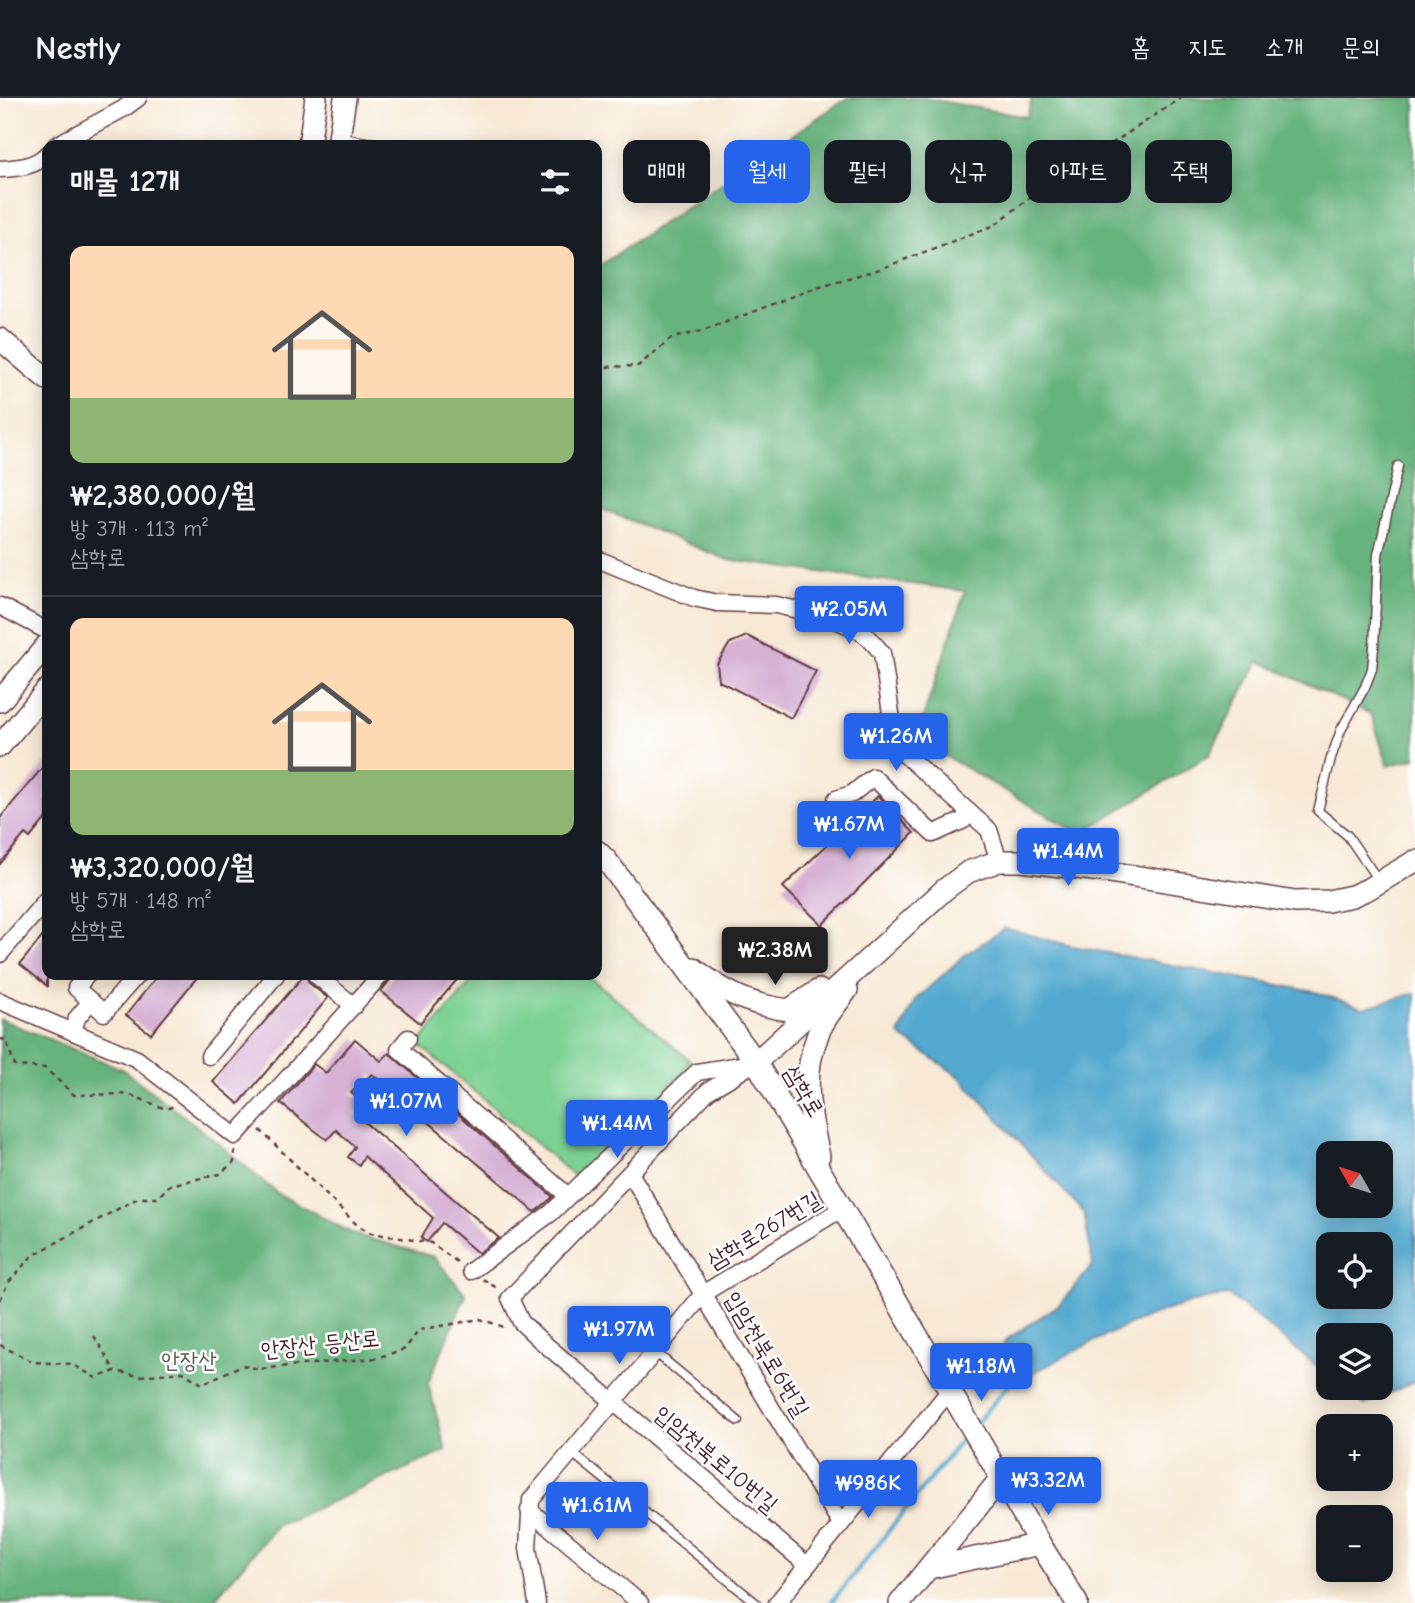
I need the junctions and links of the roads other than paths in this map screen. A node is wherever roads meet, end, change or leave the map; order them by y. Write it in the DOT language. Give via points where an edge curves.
graph roads {
  1 [pos="138,98"];
  2 [pos="316,98"];
  3 [pos="345,98"];
  4 [pos="65,140"];
  5 [pos="310,140"];
  6 [pos="338,140"];
  7 [pos="42,160"];
  8 [pos="0,169"];
  9 [pos="0,339"];
  10 [pos="42,375"];
  11 [pos="1398,466"];
  12 [pos="602,561"];
  13 [pos="0,606"];
  14 [pos="42,628"];
  15 [pos="42,651"];
  16 [pos="42,696"];
  17 [pos="0,701"];
  18 [pos="0,746"];
  19 [pos="836,799"];
  20 [pos="969,812"];
  21 [pos="602,856"];
  22 [pos="999,861"];
  23 [pos="1415,861"];
  24 [pos="1379,883"];
  25 [pos="42,905"];
  26 [pos="0,954"];
  27 [pos="677,956"];
  28 [pos="871,957"];
  29 [pos="83,980"];
  30 [pos="132,980"];
  31 [pos="272,980"];
  32 [pos="322,980"];
  33 [pos="377,980"];
  34 [pos="0,1001"];
  35 [pos="91,1001"];
  36 [pos="354,1006"];
  37 [pos="73,1031"];
  38 [pos="408,1038"];
  39 [pos="209,1056"];
  40 [pos="756,1062"];
  41 [pos="631,1172"];
  42 [pos="822,1172"];
  43 [pos="568,1196"];
  44 [pos="843,1208"];
  45 [pos="471,1271"];
  46 [pos="704,1293"];
  47 [pos="654,1352"];
  48 [pos="945,1383"];
  49 [pos="613,1401"];
  50 [pos="738,1421"];
  51 [pos="571,1452"];
  52 [pos="1001,1478"];
  53 [pos="529,1510"];
  54 [pos="841,1524"];
  55 [pos="1040,1544"];
  56 [pos="807,1565"];
  57 [pos="929,1568"];
  58 [pos="1076,1602"];
  59 [pos="537,1603"];
  60 [pos="640,1603"];
  61 [pos="756,1603"];
  62 [pos="777,1603"];
  63 [pos="900,1603"];
  1 -- 4 [label="street"];
  2 -- 5 [label="street"];
  3 -- 6 [label="street"];
  7 -- 8 [label="street"];
  9 -- 10 [label="street"];
  11 -- 24 [label="lane" via="1376,567 1371,669 1341,730 1318,811 1348,836"];
  12 -- 20 [label="street" via="694,598 717,604 776,605 857,629 882,653 895,740 903,753"];
  13 -- 14 [label="street"];
  15 -- 17 [label="street"];
  16 -- 18 [label="street"];
  19 -- 20 [label="street" via="852,794 873,776 933,834 964,820"];
  20 -- 22 [label="street" via="989,830"];
  21 -- 27 [label="street, 삼학로"];
  22 -- 24 [label="street" via="1109,872 1295,902 1342,898"];
  22 -- 28 [label="street" via="968,872 944,890"];
  23 -- 24 [label="street"];
  25 -- 26 [label="street"];
  27 -- 28 [label="street" via="738,997 759,1006 789,1010"];
  27 -- 40 [label="street, 삼학로"];
  28 -- 40 [label="street"];
  28 -- 42 [label="street" via="817,1034 808,1070 807,1102"];
  29 -- 35 [label="street" via="76,988"];
  30 -- 35 [label="street" via="104,1013"];
  31 -- 39 [label="street"];
  32 -- 36 [label="street"];
  33 -- 36 [label="street"];
  34 -- 37 [label="street"];
  35 -- 37 [label="street"];
  36 -- 37 [label="street" via="235,1136 137,1059"];
  38 -- 43 [label="street" via="399,1049"];
  40 -- 41 [label="street" via="708,1091"];
  40 -- 42 [label="street, 삼학로"];
  40 -- 43 [label="street" via="697,1072"];
  41 -- 46 [label="street, 입암천북로6번길"];
  41 -- 49 [label="street, 입암천북로10번길" via="510,1298 521,1322"];
  42 -- 44 [label="street, 삼학로"];
  43 -- 45 [label="street"];
  44 -- 46 [label="street, 삼학로267번길"];
  44 -- 48 [label="street, 삼학로"];
  46 -- 47 [label="street, 삼학로267번길"];
  46 -- 54 [label="street, 입암천북로6번길"];
  47 -- 49 [label="street, 삼학로267번길"];
  47 -- 50 [label="lane"];
  48 -- 52 [label="street, 삼학로"];
  48 -- 54 [label="street" via="931,1413"];
  49 -- 51 [label="street, 삼학로267번길"];
  49 -- 56 [label="street, 입암천북로10번길"];
  51 -- 53 [label="street, 삼학로267번길" via="531,1500"];
  51 -- 61 [label="lane"];
  52 -- 55 [label="street"];
  52 -- 57 [label="street"];
  53 -- 59 [label="street" via="528,1548"];
  53 -- 60 [label="street"];
  54 -- 56 [label="street"];
  55 -- 57 [label="street"];
  55 -- 58 [label="street"];
  56 -- 62 [label="street"];
  57 -- 63 [label="street"];
}
